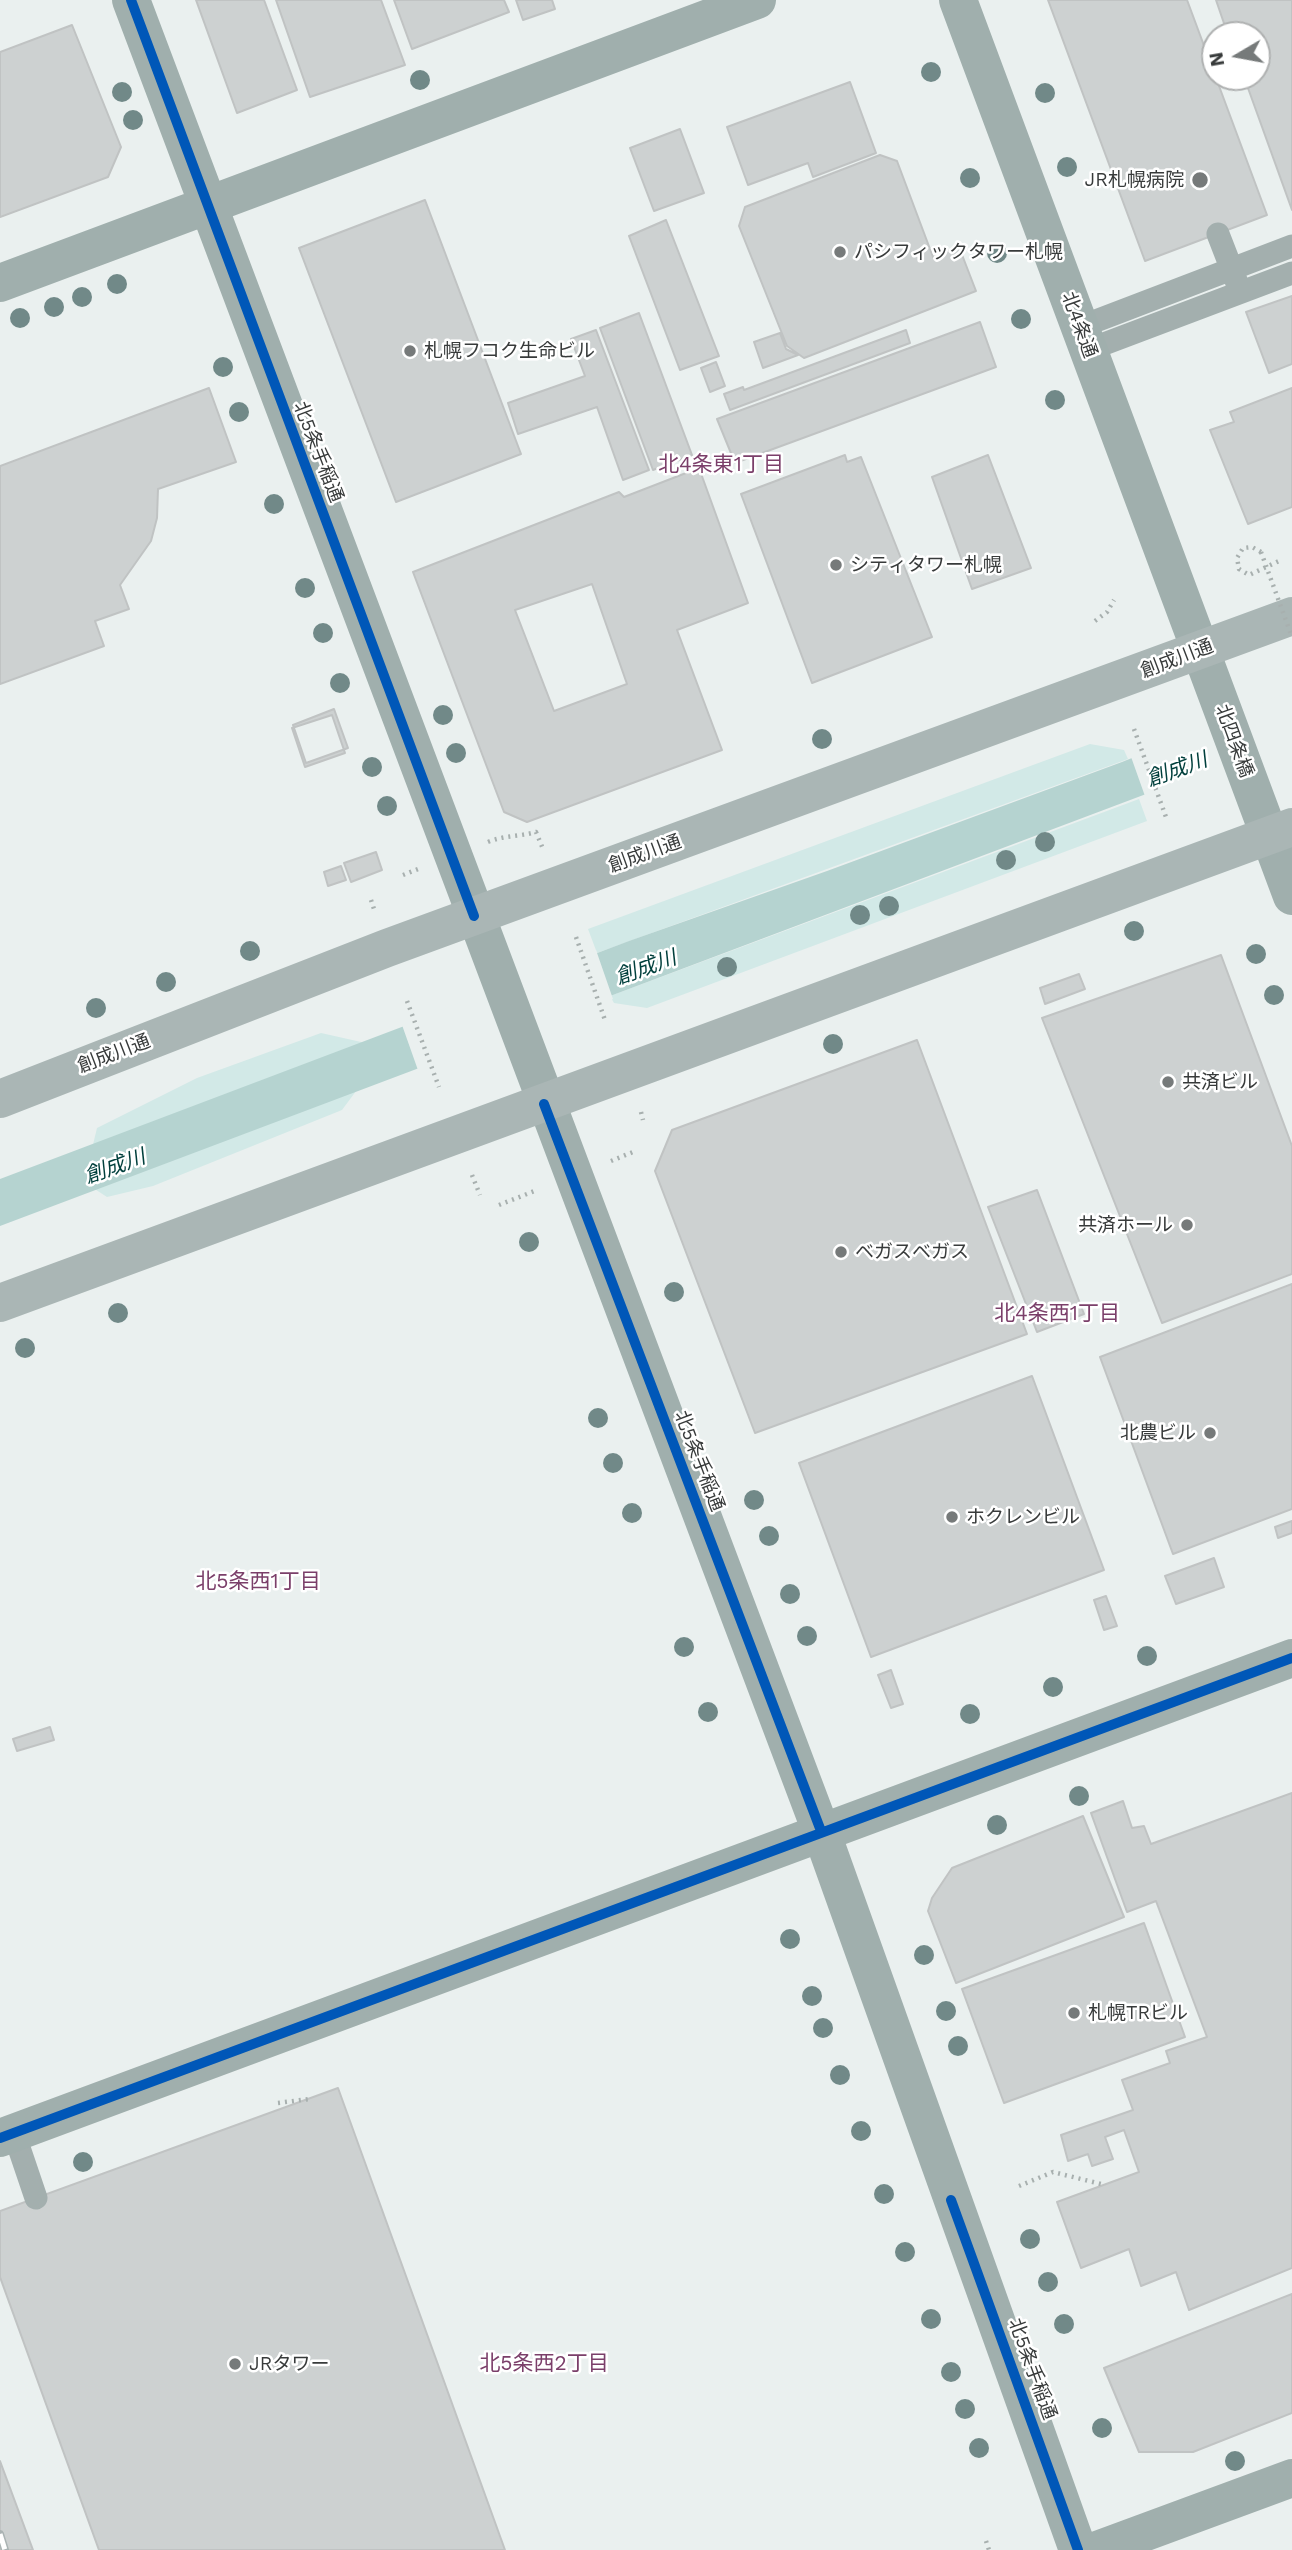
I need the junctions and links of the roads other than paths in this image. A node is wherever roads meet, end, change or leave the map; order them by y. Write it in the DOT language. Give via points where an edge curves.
graph roads {
  1 [pos="131,0"];
  2 [pos="757,0"];
  3 [pos="958,0"];
  4 [pos="207,205"];
  5 [pos="1218,234"];
  6 [pos="1292,246"];
  7 [pos="1232,269"];
  8 [pos="1292,273"];
  9 [pos="0,283"];
  10 [pos="1241,292"];
  11 [pos="1084,338"];
  12 [pos="1292,616"];
  13 [pos="1200,650"];
  14 [pos="1217,696"];
  15 [pos="1281,832"];
  16 [pos="1292,896"];
  17 [pos="474,916"];
  18 [pos="0,1099"];
  19 [pos="544,1104"];
  20 [pos="0,1303"];
  21 [pos="1292,1658"];
  22 [pos="821,1831"];
  23 [pos="7,2136"];
  24 [pos="36,2198"];
  25 [pos="1292,2478"];
  26 [pos="1078,2550"];
  27 [pos="1097,2550"];
  1 -- 4 [label="street, 北5条手稲通"];
  2 -- 4 [label="street"];
  3 -- 11 [label="street, 北4条通"];
  4 -- 9 [label="street"];
  4 -- 17 [label="street, 北5条手稲通"];
  5 -- 7 [label="lane"];
  6 -- 7 [label="lane"];
  7 -- 10 [label="lane"];
  7 -- 11 [label="lane"];
  8 -- 10 [label="lane"];
  10 -- 11 [label="lane"];
  11 -- 13 [label="street, 北4条通"];
  12 -- 13 [label="highway, 創成川通"];
  13 -- 14 [label="street, 北4条通"];
  13 -- 17 [label="highway, 創成川通"];
  14 -- 15 [label="street, 北四条橋" via="1251,786"];
  15 -- 16 [label="street"];
  15 -- 19 [label="highway"];
  17 -- 18 [label="highway, 創成川通"];
  17 -- 19 [label="street, 北5条手稲通"];
  19 -- 20 [label="highway"];
  19 -- 22 [label="street, 北5条手稲通"];
  21 -- 22 [label="street"];
  22 -- 23 [label="street"];
  22 -- 26 [label="street, 北5条手稲通"];
  23 -- 24 [label="lane"];
  25 -- 27 [label="street"];
}
